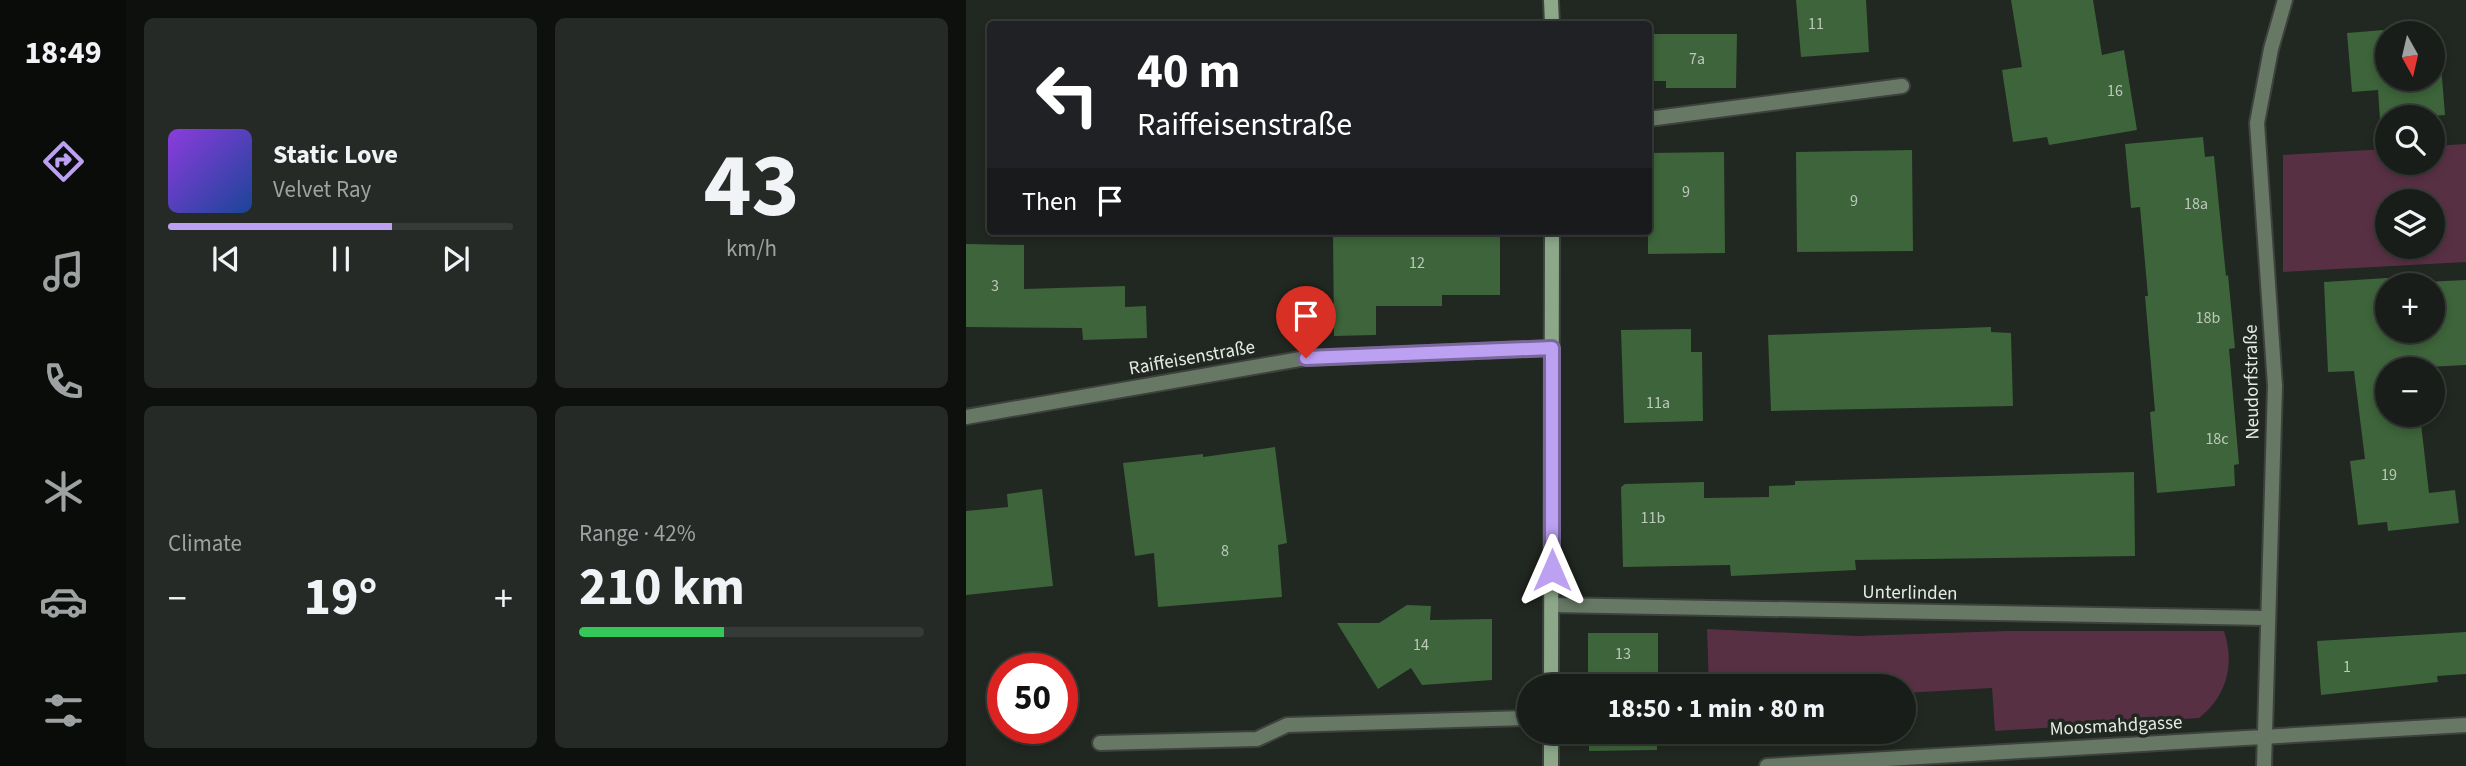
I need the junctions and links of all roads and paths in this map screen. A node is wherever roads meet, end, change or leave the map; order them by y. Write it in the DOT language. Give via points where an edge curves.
graph roads {
  1 [pos="1552,0"];
  2 [pos="2285,0"];
  3 [pos="1552,21"];
  4 [pos="1902,86"];
  5 [pos="1652,118"];
  6 [pos="1552,235"];
  7 [pos="1552,348"];
  8 [pos="966,417"];
  9 [pos="1552,605"];
  10 [pos="2266,618"];
  11 [pos="1551,674"];
  12 [pos="1517,718"];
  13 [pos="2466,724"];
  14 [pos="2264,738"];
  15 [pos="1100,743"];
  16 [pos="1551,744"];
  17 [pos="1551,766"];
  18 [pos="1768,766"];
  19 [pos="2263,766"];
  1 -- 3 [label="main road"];
  2 -- 10 [label="street, Neudorfstraße" via="2270,50 2257,123 2275,386"];
  4 -- 5 [label="street"];
  6 -- 7 [label="main road"];
  7 -- 8 [label="street, Raiffeisenstraße" via="1306,358"];
  7 -- 9 [label="main road"];
  9 -- 10 [label="street, Unterlinden"];
  9 -- 11 [label="main road"];
  10 -- 14 [label="street, Neudorfstraße"];
  12 -- 15 [label="street" via="1287,725 1257,739"];
  13 -- 14 [label="street, Moosmahdgasse"];
  14 -- 18 [label="street, Moosmahdgasse"];
  14 -- 19 [label="street, Neudorfstraße"];
  16 -- 17 [label="main road"];
}
